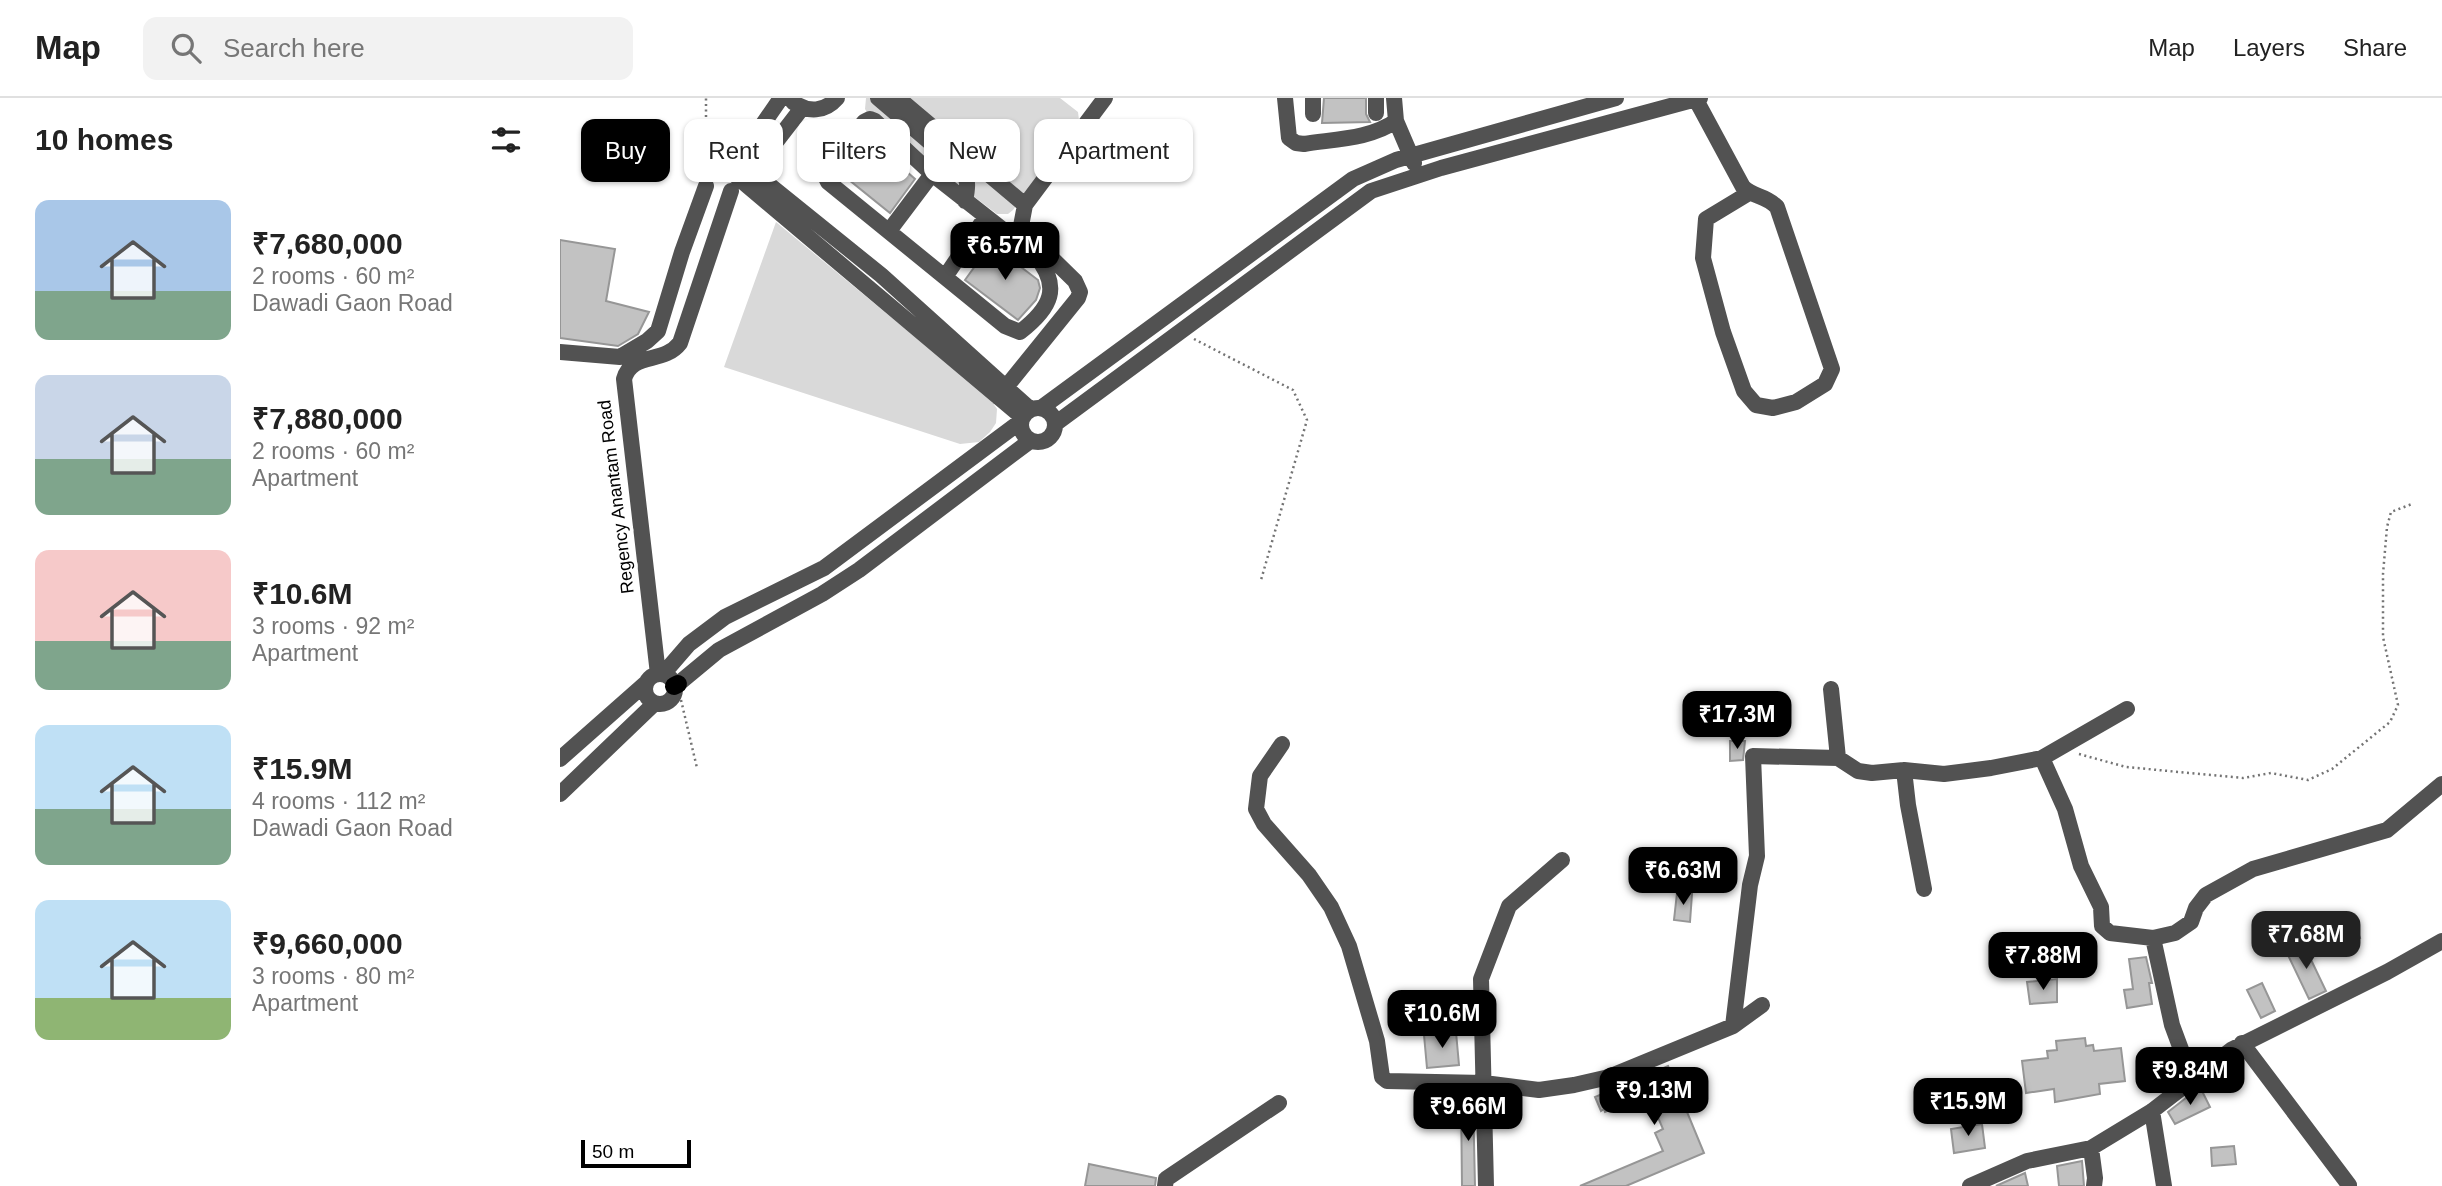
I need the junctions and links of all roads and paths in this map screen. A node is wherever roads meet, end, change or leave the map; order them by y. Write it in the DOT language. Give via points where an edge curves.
graph roads {
  1 [pos="706,98"];
  2 [pos="781,98"];
  3 [pos="837,98"];
  4 [pos="878,98"];
  5 [pos="898,98"];
  6 [pos="1105,98"];
  7 [pos="1285,98"];
  8 [pos="1394,98"];
  9 [pos="1614,98"];
  10 [pos="1697,98"];
  11 [pos="796,103"];
  12 [pos="766,119"];
  13 [pos="1396,121"];
  14 [pos="783,122"];
  15 [pos="1410,156"];
  16 [pos="924,167"];
  17 [pos="1419,175"];
  18 [pos="742,182"];
  19 [pos="926,182"];
  20 [pos="942,182"];
  21 [pos="706,186"];
  22 [pos="1749,193"];
  23 [pos="965,201"];
  24 [pos="1025,205"];
  25 [pos="985,218"];
  26 [pos="889,232"];
  27 [pos="881,275"];
  28 [pos="945,277"];
  29 [pos="870,288"];
  30 [pos="1182,332"];
  31 [pos="560,352"];
  32 [pos="623,365"];
  33 [pos="1002,392"];
  34 [pos="1028,414"];
  35 [pos="1055,424"];
  36 [pos="1030,441"];
  37 [pos="2412,504"];
  38 [pos="1261,580"];
  39 [pos="664,680"];
  40 [pos="1831,689"];
  41 [pos="655,703"];
  42 [pos="2127,709"];
  43 [pos="1282,744"];
  44 [pos="2059,748"];
  45 [pos="1838,758"];
  46 [pos="2042,758"];
  47 [pos="560,759"];
  48 [pos="697,768"];
  49 [pos="1904,770"];
  50 [pos="2442,784"];
  51 [pos="560,794"];
  52 [pos="1562,860"];
  53 [pos="1924,889"];
  54 [pos="2153,938"];
  55 [pos="2442,941"];
  56 [pos="1762,1005"];
  57 [pos="1733,1026"];
  58 [pos="2242,1044"];
  59 [pos="2192,1079"];
  60 [pos="1484,1083"];
  61 [pos="1279,1103"];
  62 [pos="2152,1111"];
  63 [pos="2091,1147"];
  64 [pos="1976,1185"];
  65 [pos="2349,1185"];
  66 [pos="1165,1186"];
  67 [pos="1486,1186"];
  68 [pos="2094,1186"];
  69 [pos="2164,1186"];
  1 -- 21 [label="path"];
  2 -- 12 [label="street"];
  3 -- 11 [label="street" via="820,110"];
  4 -- 23 [label="street" via="960,168 968,186"];
  5 -- 24 [label="street"];
  6 -- 24 [label="street"];
  7 -- 13 [label="street" via="1289,138 1296,143 1371,133"];
  8 -- 13 [label="street"];
  9 -- 15 [label="street"];
  10 -- 17 [label="street"];
  10 -- 22 [label="street"];
  11 -- 14 [label="street"];
  13 -- 15 [label="street"];
  15 -- 17 [label="street"];
  15 -- 34 [label="street" via="1353,179"];
  16 -- 26 [label="street" via="870,119 827,167 828,182"];
  17 -- 30 [label="street" via="1371,191"];
  18 -- 27 [label="street"];
  18 -- 29 [label="street"];
  18 -- 32 [label="street" via="680,343 666,355"];
  19 -- 26 [label="street"];
  20 -- 23 [label="street"];
  21 -- 32 [label="street" via="658,331"];
  22 -- 22 [label="street" via="1767,197 1777,207 1832,369 1825,384 1796,402 1773,408 1756,405 1744,391 1703,258 1706,219"];
  23 -- 25 [label="street"];
  24 -- 33 [label="street" via="1021,226 1075,281 1080,292"];
  25 -- 28 [label="street"];
  25 -- 28 [label="street" via="1046,268 1052,288 1046,305 1028,326 1013,330"];
  26 -- 28 [label="street"];
  27 -- 29 [label="street"];
  27 -- 33 [label="street"];
  29 -- 33 [label="street"];
  30 -- 35 [label="street"];
  30 -- 38 [label="path" via="1293,390 1307,420"];
  31 -- 32 [label="street"];
  32 -- 39 [label="street, Regency Anantam Road"];
  33 -- 34 [label="street"];
  34 -- 35 [label="street" via="1051,413"];
  34 -- 36 [label="street" via="1022,433"];
  34 -- 39 [label="street" via="824,568 725,617 689,645"];
  35 -- 36 [label="street" via="1047,439"];
  36 -- 39 [label="street" via="859,570"];
  37 -- 44 [label="path" via="2391,512 2383,574 2384,637 2398,705 2390,722 2332,769 2308,780 2272,773 2243,778 2126,767"];
  39 -- 41 [label="street, Regency Anantam Road" via="647,697"];
  39 -- 41 [label="street" via="675,693 669,701"];
  39 -- 47 [label="street"];
  39 -- 48 [label="path"];
  40 -- 45 [label="street"];
  41 -- 51 [label="street"];
  42 -- 44 [label="street"];
  43 -- 60 [label="street" via="1260,776 1256,809 1309,875 1335,917 1377,1041 1382,1077 1396,1083"];
  44 -- 46 [label="street"];
  45 -- 49 [label="street" via="1858,771"];
  45 -- 57 [label="street" via="1753,756 1757,856"];
  46 -- 49 [label="street" via="1944,774"];
  46 -- 54 [label="street" via="2065,809 2081,866 2101,907 2102,926 2110,933"];
  49 -- 53 [label="street"];
  50 -- 54 [label="street" via="2387,830 2253,869 2206,895 2191,922 2175,933"];
  52 -- 60 [label="street" via="1509,906 1481,979"];
  54 -- 59 [label="street" via="2172,1025"];
  55 -- 58 [label="street"];
  56 -- 57 [label="street"];
  57 -- 60 [label="street" via="1609,1077 1574,1086 1538,1090"];
  58 -- 59 [label="street"];
  58 -- 65 [label="street"];
  59 -- 62 [label="street"];
  60 -- 67 [label="street"];
  61 -- 66 [label="street" via="1166,1179"];
  62 -- 63 [label="street"];
  62 -- 69 [label="street"];
  63 -- 64 [label="street" via="2027,1161"];
  63 -- 68 [label="street"];
}
